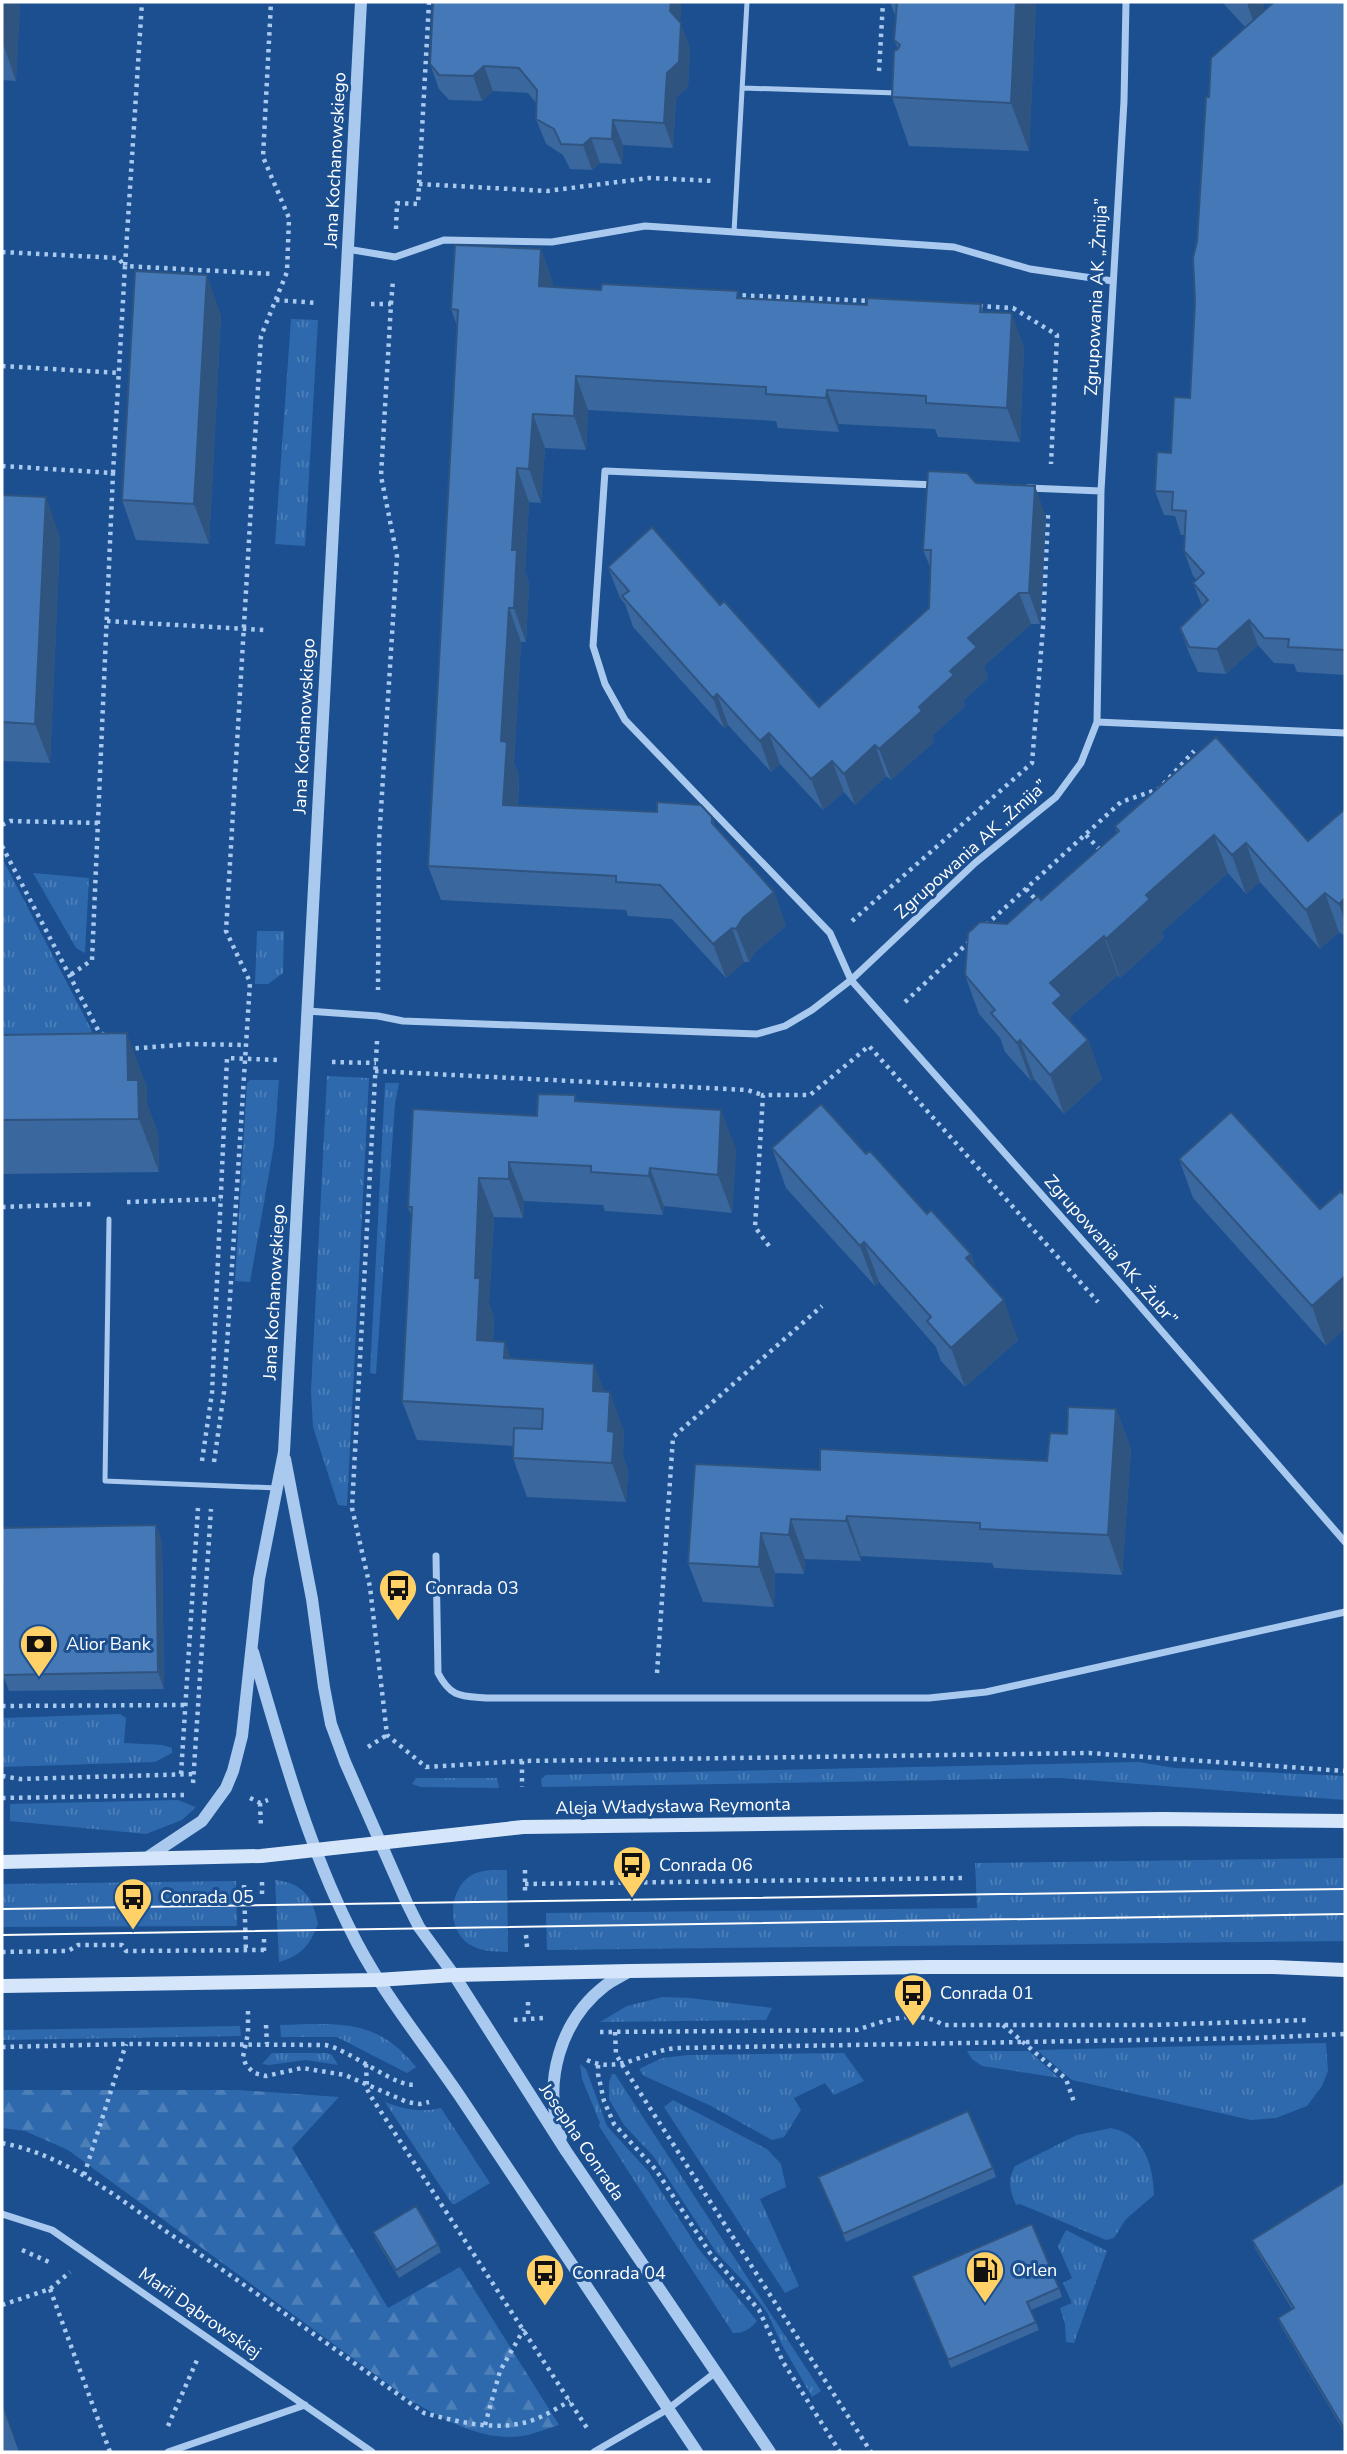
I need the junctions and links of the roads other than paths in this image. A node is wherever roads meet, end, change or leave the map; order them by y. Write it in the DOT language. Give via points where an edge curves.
graph roads {
  1 [pos="361,2"];
  2 [pos="747,2"];
  3 [pos="1126,2"];
  4 [pos="743,88"];
  5 [pos="900,93"];
  6 [pos="734,232"];
  7 [pos="347,249"];
  8 [pos="1112,281"];
  9 [pos="939,485"];
  10 [pos="1022,488"];
  11 [pos="1101,491"];
  12 [pos="1097,722"];
  13 [pos="1345,733"];
  14 [pos="851,980"];
  15 [pos="307,1011"];
  16 [pos="110,1219"];
  17 [pos="284,1452"];
  18 [pos="277,1488"];
  19 [pos="1345,1542"];
  20 [pos="436,1556"];
  21 [pos="1345,1612"];
  22 [pos="251,1644"];
  23 [pos="1345,1821"];
  24 [pos="381,1843"];
  25 [pos="317,1851"];
  26 [pos="145,1859"];
  27 [pos="2,1862"];
  28 [pos="1345,1970"];
  29 [pos="630,1971"];
  30 [pos="454,1975"];
  31 [pos="377,1980"];
  32 [pos="2,1986"];
  33 [pos="566,2151"];
  34 [pos="2,2214"];
  35 [pos="716,2371"];
  36 [pos="305,2405"];
  37 [pos="668,2409"];
  38 [pos="597,2450"];
  39 [pos="167,2452"];
  40 [pos="372,2452"];
  41 [pos="697,2452"];
  42 [pos="770,2452"];
  1 -- 7 [label="street, Jana Kochanowskiego"];
  2 -- 4 [label="lane"];
  3 -- 8 [label="street, Zgrupowania AK „Żmija”"];
  4 -- 5 [label="lane"];
  4 -- 6 [label="lane"];
  6 -- 7 [label="street" via="645,226 552,243 443,240 395,257"];
  6 -- 8 [label="street" via="954,247 1030,268"];
  7 -- 15 [label="street, Jana Kochanowskiego"];
  8 -- 11 [label="street, Zgrupowania AK „Żmija”"];
  9 -- 14 [label="street, Zgrupowania AK „Żubr”" via="605,471 593,646 604,684 625,720 830,933"];
  10 -- 11 [label="street"];
  11 -- 12 [label="street, Zgrupowania AK „Żmija”"];
  12 -- 13 [label="street"];
  12 -- 14 [label="street, Zgrupowania AK „Żmija”" via="1081,763 1056,797 975,863"];
  14 -- 15 [label="street, Zgrupowania AK „Żmija”" via="785,1026 757,1034 403,1021"];
  14 -- 19 [label="street, Zgrupowania AK „Żubr”"];
  15 -- 17 [label="street, Jana Kochanowskiego"];
  16 -- 18 [label="lane" via="105,1481"];
  17 -- 18 [label="street, Jana Kochanowskiego"];
  17 -- 24 [label="street, Jana Kochanowskiego" via="331,1724"];
  18 -- 22 [label="street, Jana Kochanowskiego" via="258,1579"];
  20 -- 21 [label="street" via="438,1674 445,1687 457,1695 486,1698 929,1698 976,1694"];
  22 -- 25 [label="street, Jana Kochanowskiego"];
  22 -- 26 [label="street" via="242,1736 226,1788 202,1822"];
  23 -- 24 [label="main road, Aleja Władysława Reymonta" via="523,1827"];
  24 -- 25 [label="main road, Aleja Władysława Reymonta"];
  24 -- 30 [label="street, Josepha Conrada" via="419,1927"];
  25 -- 26 [label="main road, Aleja Władysława Reymonta"];
  25 -- 31 [label="street" via="338,1905"];
  26 -- 27 [label="main road, Aleja Władysława Reymonta"];
  28 -- 29 [label="main road"];
  29 -- 30 [label="main road"];
  29 -- 33 [label="street" via="606,1985 587,2004 561,2047 554,2105"];
  30 -- 31 [label="main road"];
  30 -- 33 [label="street, Josepha Conrada"];
  31 -- 32 [label="main road"];
  31 -- 37 [label="street"];
  33 -- 35 [label="street, Josepha Conrada"];
  34 -- 36 [label="street, Marii Dąbrowskiej" via="52,2230"];
  35 -- 37 [label="street"];
  35 -- 42 [label="street, Josepha Conrada"];
  36 -- 39 [label="street"];
  36 -- 40 [label="street, Marii Dąbrowskiej"];
  37 -- 38 [label="street"];
  37 -- 41 [label="street"];
}
